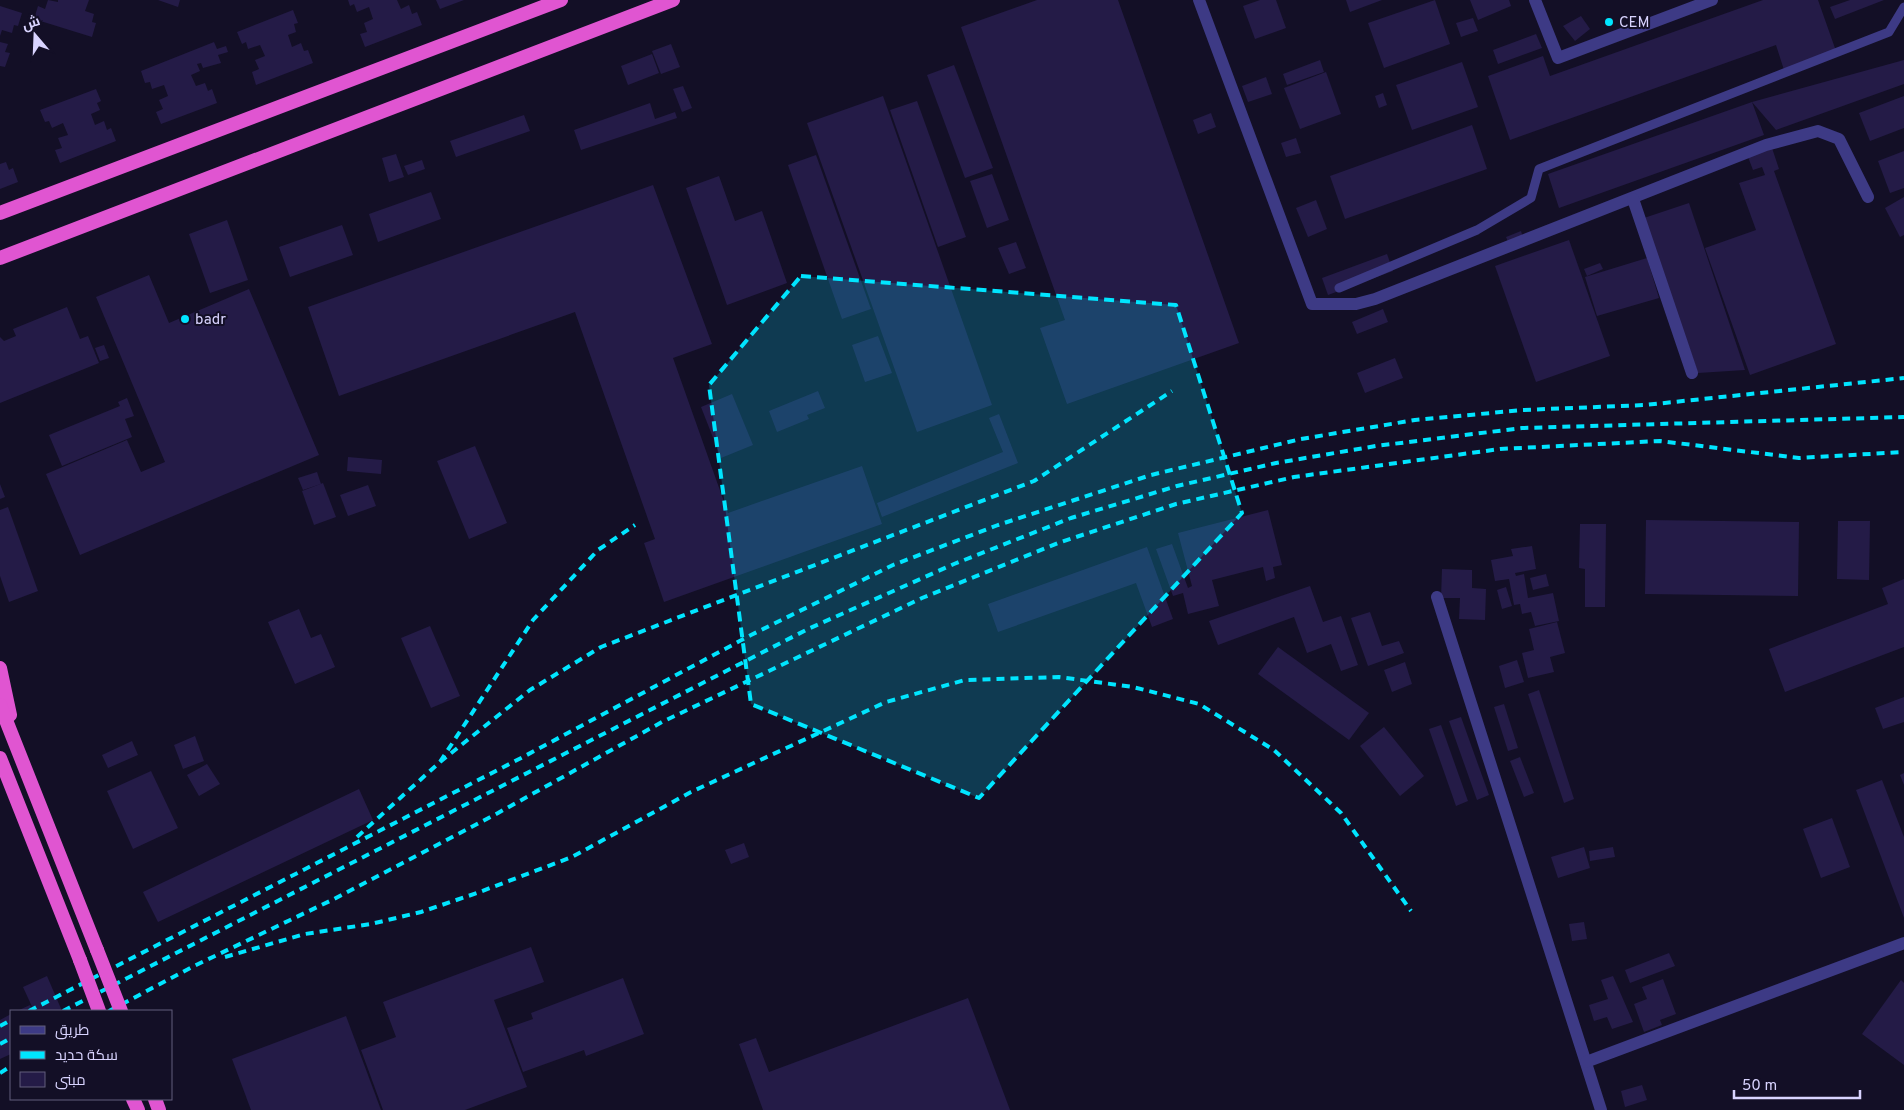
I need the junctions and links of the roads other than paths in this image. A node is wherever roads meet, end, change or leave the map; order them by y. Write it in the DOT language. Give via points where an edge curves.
graph roads {
  1 [pos="561,0"];
  2 [pos="674,0"];
  3 [pos="1200,0"];
  4 [pos="1535,0"];
  5 [pos="1712,0"];
  6 [pos="1904,7"];
  7 [pos="1868,197"];
  8 [pos="1633,199"];
  9 [pos="0,213"];
  10 [pos="0,258"];
  11 [pos="1339,288"];
  12 [pos="1692,372"];
  13 [pos="1438,597"];
  14 [pos="0,668"];
  15 [pos="0,705"];
  16 [pos="15,743"];
  17 [pos="0,760"];
  18 [pos="1904,943"];
  19 [pos="99,1010"];
  20 [pos="121,1010"];
  21 [pos="1586,1062"];
  22 [pos="1601,1110"];
  1 -- 9 [label="highway"];
  2 -- 10 [label="highway"];
  3 -- 8 [label="street" via="1312,304 1356,304 1375,299"];
  4 -- 5 [label="street" via="1558,58"];
  6 -- 11 [label="lane" via="1889,32 1539,169 1531,198 1477,230"];
  7 -- 8 [label="street" via="1839,140 1818,131 1766,145"];
  8 -- 12 [label="street"];
  13 -- 21 [label="street"];
  14 -- 16 [label="highway"];
  15 -- 16 [label="highway"];
  16 -- 20 [label="highway, bridge"];
  17 -- 19 [label="highway, bridge"];
  18 -- 21 [label="street"];
  21 -- 22 [label="street"];
}
